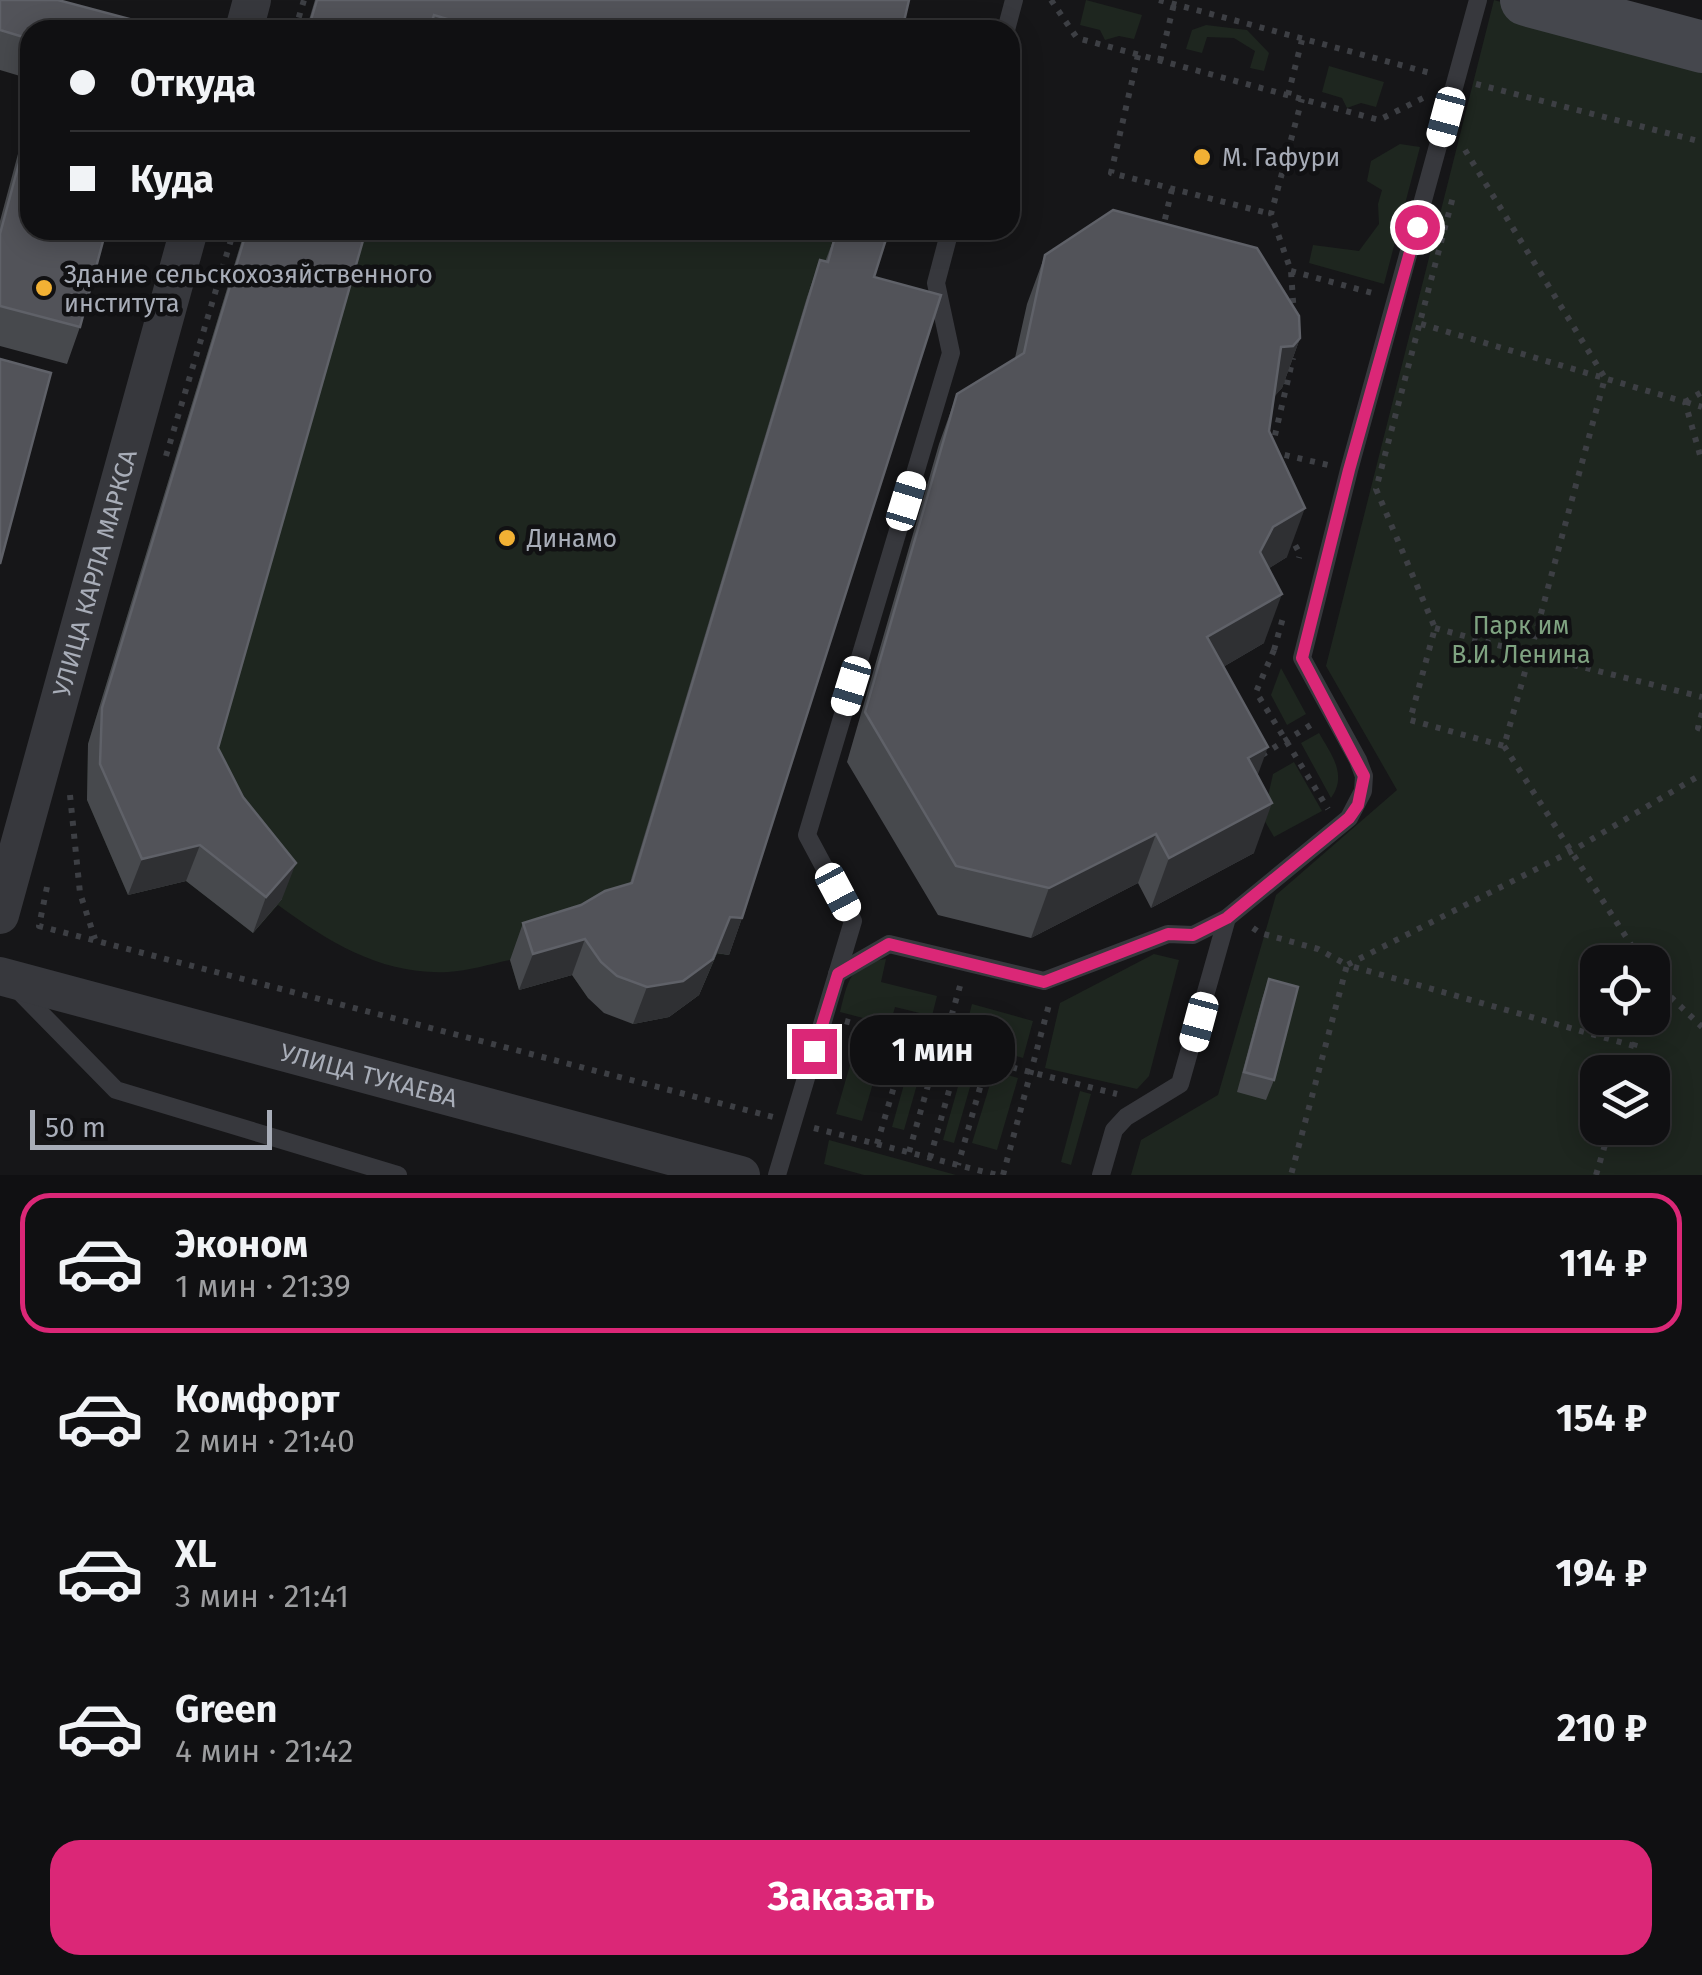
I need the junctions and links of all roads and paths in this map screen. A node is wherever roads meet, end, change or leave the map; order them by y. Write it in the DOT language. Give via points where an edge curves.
graph roads {
  1 [pos="1051,0"];
  2 [pos="1160,0"];
  3 [pos="1478,0"];
  4 [pos="1526,0"];
  5 [pos="1174,4"];
  6 [pos="1302,40"];
  7 [pos="1702,47"];
  8 [pos="1138,54"];
  9 [pos="1160,61"];
  10 [pos="1486,66"];
  11 [pos="1456,80"];
  12 [pos="1481,86"];
  13 [pos="1288,95"];
  14 [pos="1302,99"];
  15 [pos="1420,100"];
  16 [pos="1477,102"];
  17 [pos="1469,134"];
  18 [pos="1702,142"];
  19 [pos="1465,150"];
  20 [pos="1460,170"];
  21 [pos="1455,189"];
  22 [pos="1172,190"];
  23 [pos="1272,214"];
  24 [pos="186,240"];
  25 [pos="947,240"];
  26 [pos="1160,240"];
  27 [pos="1291,271"];
  28 [pos="1398,300"];
  29 [pos="1421,324"];
  30 [pos="1294,326"];
  31 [pos="1296,344"];
  32 [pos="1605,378"];
  33 [pos="1702,392"];
  34 [pos="1685,402"];
  35 [pos="1702,407"];
  36 [pos="1271,452"];
  37 [pos="1702,462"];
  38 [pos="1268,469"];
  39 [pos="1349,470"];
  40 [pos="1282,520"];
  41 [pos="1295,573"];
  42 [pos="1284,612"];
  43 [pos="1435,628"];
  44 [pos="1308,634"];
  45 [pos="1274,650"];
  46 [pos="1530,654"];
  47 [pos="1702,697"];
  48 [pos="1332,713"];
  49 [pos="1702,714"];
  50 [pos="1702,729"];
  51 [pos="1286,739"];
  52 [pos="1504,746"];
  53 [pos="1259,770"];
  54 [pos="1702,774"];
  55 [pos="70,793"];
  56 [pos="1338,828"];
  57 [pos="1570,852"];
  58 [pos="0,915"];
  59 [pos="1227,918"];
  60 [pos="39,926"];
  61 [pos="1260,933"];
  62 [pos="96,940"];
  63 [pos="1631,945"];
  64 [pos="967,963"];
  65 [pos="1347,965"];
  66 [pos="838,974"];
  67 [pos="1057,976"];
  68 [pos="3,977"];
  69 [pos="1670,998"];
  70 [pos="824,1016"];
  71 [pos="1702,1027"];
  72 [pos="948,1028"];
  73 [pos="1637,1035"];
  74 [pos="908,1038"];
  75 [pos="1634,1046"];
  76 [pos="1631,1055"];
  77 [pos="902,1060"];
  78 [pos="987,1060"];
  79 [pos="933,1068"];
  80 [pos="1031,1072"];
  81 [pos="954,1073"];
  82 [pos="982,1080"];
  83 [pos="1152,1103"];
  84 [pos="792,1122"];
  85 [pos="877,1144"];
  86 [pos="1605,1145"];
  87 [pos="909,1152"];
  88 [pos="930,1158"];
  89 [pos="958,1165"];
  90 [pos="398,1175"];
  91 [pos="740,1175"];
  92 [pos="777,1175"];
  93 [pos="1000,1175"];
  94 [pos="1101,1175"];
  95 [pos="1291,1175"];
  96 [pos="1596,1175"];
  1 -- 8 [label="path" via="1077,38"];
  2 -- 5 [label="path"];
  3 -- 11 [label="lane"];
  4 -- 7 [label="main road"];
  5 -- 6 [label="path"];
  5 -- 9 [label="path"];
  6 -- 11 [label="path"];
  6 -- 13 [label="path"];
  8 -- 9 [label="path"];
  8 -- 22 [label="path" via="1111,173"];
  9 -- 13 [label="path"];
  10 -- 12 [label="path"];
  11 -- 12 [label="path"];
  11 -- 28 [label="lane"];
  12 -- 16 [label="path"];
  12 -- 18 [label="path"];
  13 -- 14 [label="path"];
  14 -- 15 [label="path" via="1379,120"];
  14 -- 23 [label="path"];
  17 -- 19 [label="path"];
  19 -- 20 [label="path"];
  19 -- 32 [label="path"];
  21 -- 29 [label="path"];
  22 -- 23 [label="path"];
  22 -- 26 [label="path"];
  23 -- 27 [label="path"];
  24 -- 58 [label="street, УЛИЦА КАРЛА МАРКСА"];
  25 -- 66 [label="lane" via="936,283 951,352 807,835 853,921"];
  27 -- 28 [label="path"];
  27 -- 30 [label="path"];
  28 -- 39 [label="lane"];
  29 -- 32 [label="path"];
  29 -- 43 [label="path" via="1376,489"];
  31 -- 36 [label="path"];
  32 -- 34 [label="path"];
  32 -- 46 [label="path"];
  33 -- 34 [label="path"];
  34 -- 35 [label="path"];
  34 -- 37 [label="path"];
  36 -- 38 [label="path"];
  36 -- 39 [label="path"];
  39 -- 44 [label="lane"];
  40 -- 41 [label="path" via="1300,554"];
  42 -- 45 [label="path"];
  43 -- 46 [label="path"];
  43 -- 52 [label="path" via="1410,720"];
  44 -- 45 [label="path"];
  44 -- 48 [label="lane" via="1302,658"];
  45 -- 51 [label="path" via="1256,692"];
  46 -- 47 [label="path"];
  46 -- 52 [label="path"];
  48 -- 51 [label="path"];
  48 -- 56 [label="lane" via="1364,776 1358,805"];
  49 -- 50 [label="path"];
  51 -- 53 [label="path" via="1262,752"];
  51 -- 56 [label="path"];
  52 -- 57 [label="path"];
  54 -- 57 [label="path"];
  55 -- 62 [label="path" via="80,893"];
  56 -- 59 [label="lane"];
  57 -- 63 [label="path"];
  57 -- 65 [label="path"];
  59 -- 67 [label="lane" via="1193,935 1168,934"];
  59 -- 83 [label="lane" via="1180,1084"];
  60 -- 62 [label="path"];
  61 -- 65 [label="path"];
  62 -- 84 [label="path"];
  64 -- 66 [label="lane" via="889,944"];
  64 -- 67 [label="lane" via="1044,982"];
  64 -- 72 [label="path"];
  65 -- 75 [label="path"];
  65 -- 95 [label="path"];
  66 -- 70 [label="lane"];
  67 -- 80 [label="path"];
  68 -- 90 [label="lane" via="116,1090"];
  68 -- 91 [label="street, УЛИЦА ТУКАЕВА"];
  69 -- 71 [label="path"];
  70 -- 74 [label="path"];
  70 -- 84 [label="lane"];
  72 -- 74 [label="path" via="914,1019"];
  72 -- 78 [label="path" via="993,1042"];
  73 -- 75 [label="path"];
  74 -- 77 [label="path"];
  75 -- 76 [label="path"];
  77 -- 79 [label="path"];
  77 -- 85 [label="path"];
  78 -- 80 [label="path"];
  78 -- 82 [label="path"];
  79 -- 81 [label="path"];
  79 -- 87 [label="path"];
  80 -- 83 [label="path"];
  80 -- 93 [label="path"];
  81 -- 82 [label="path"];
  81 -- 88 [label="path"];
  82 -- 89 [label="path"];
  83 -- 94 [label="lane" via="1114,1130"];
  84 -- 85 [label="path"];
  84 -- 92 [label="lane"];
  85 -- 87 [label="path"];
  86 -- 96 [label="path"];
  87 -- 88 [label="path"];
  88 -- 89 [label="path"];
  89 -- 93 [label="path"];
}
